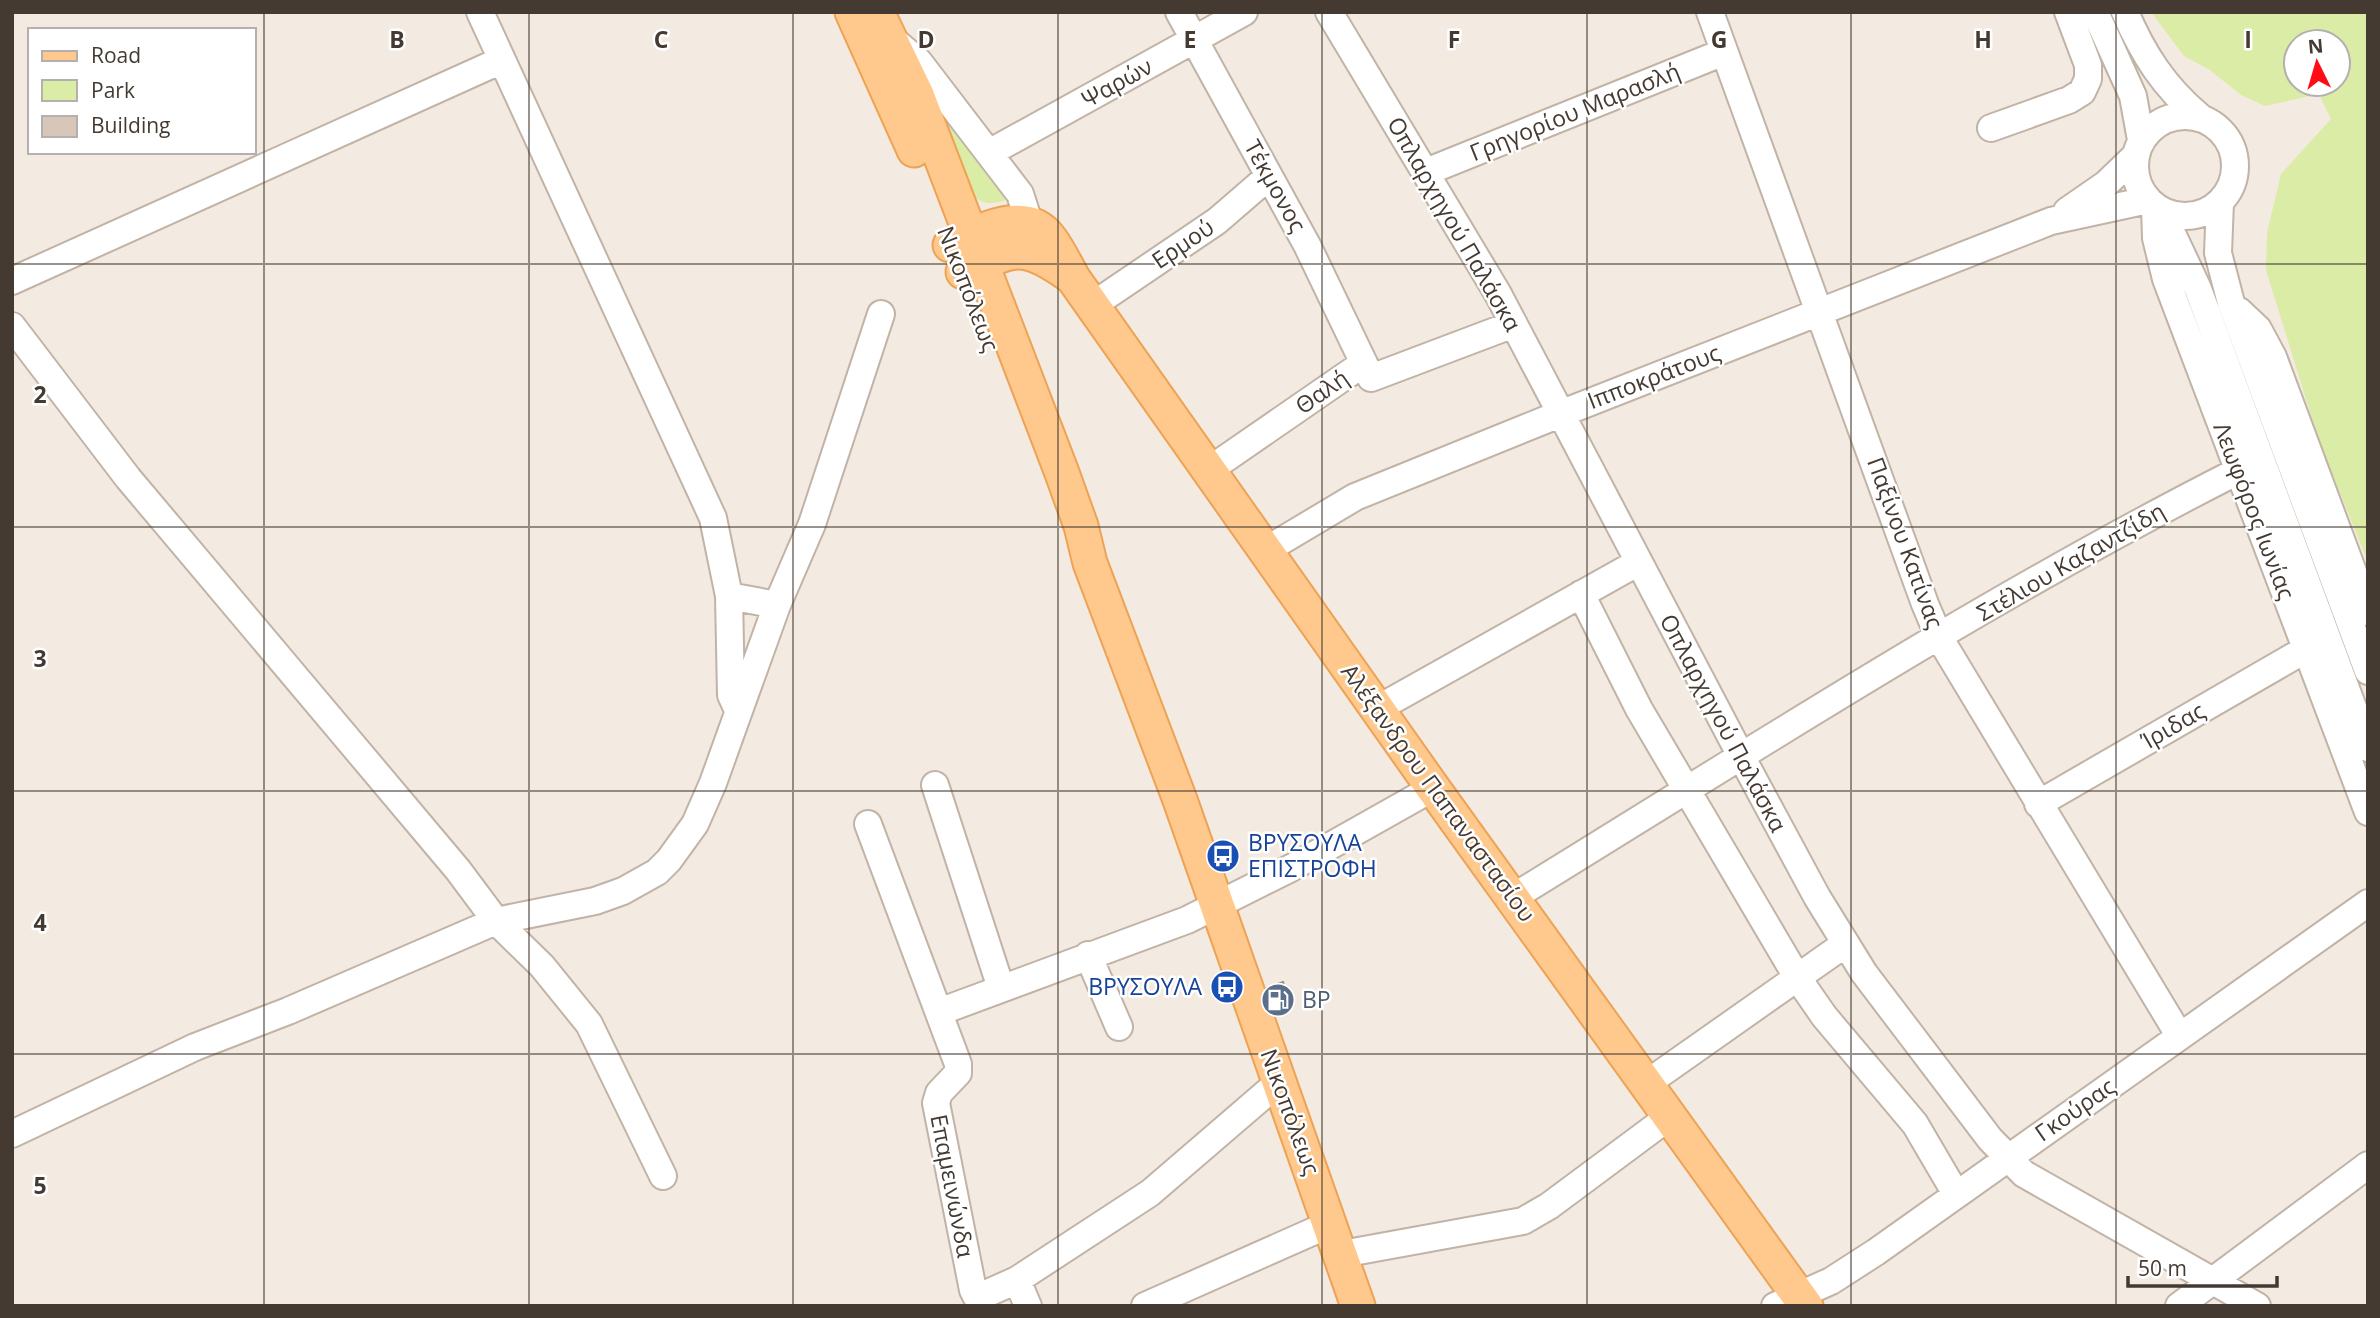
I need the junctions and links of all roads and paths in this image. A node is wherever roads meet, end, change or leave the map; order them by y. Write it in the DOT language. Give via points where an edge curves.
graph roads {
  1 [pos="480,12"];
  2 [pos="852,12"];
  3 [pos="1179,12"];
  4 [pos="1244,12"];
  5 [pos="1329,12"];
  6 [pos="1710,12"];
  7 [pos="2068,12"];
  8 [pos="2095,12"];
  9 [pos="2124,12"];
  10 [pos="883,25"];
  11 [pos="1195,39"];
  12 [pos="1724,52"];
  13 [pos="502,60"];
  14 [pos="2200,117"];
  15 [pos="1991,128"];
  16 [pos="2138,148"];
  17 [pos="989,153"];
  18 [pos="1426,172"];
  19 [pos="1269,176"];
  20 [pos="2220,202"];
  21 [pos="2155,205"];
  22 [pos="2051,221"];
  23 [pos="1030,225"];
  24 [pos="966,254"];
  25 [pos="1065,272"];
  26 [pos="12,281"];
  27 [pos="995,298"];
  28 [pos="2231,303"];
  29 [pos="1093,305"];
  30 [pos="1820,312"];
  31 [pos="881,314"];
  32 [pos="1514,324"];
  33 [pos="12,326"];
  34 [pos="1364,363"];
  35 [pos="1560,414"];
  36 [pos="1209,470"];
  37 [pos="2238,471"];
  38 [pos="1266,550"];
  39 [pos="1637,563"];
  40 [pos="1090,564"];
  41 [pos="1581,594"];
  42 [pos="729,596"];
  43 [pos="777,605"];
  44 [pos="2368,612"];
  45 [pos="1939,637"];
  46 [pos="2308,648"];
  47 [pos="2368,671"];
  48 [pos="737,709"];
  49 [pos="1377,709"];
  50 [pos="2368,748"];
  51 [pos="1741,756"];
  52 [pos="935,785"];
  53 [pos="1433,788"];
  54 [pos="1688,790"];
  55 [pos="2038,804"];
  56 [pos="2368,812"];
  57 [pos="868,824"];
  58 [pos="1512,898"];
  59 [pos="2368,903"];
  60 [pos="1218,906"];
  61 [pos="495,921"];
  62 [pos="1845,944"];
  63 [pos="1088,955"];
  64 [pos="1797,978"];
  65 [pos="1001,988"];
  66 [pos="939,1012"];
  67 [pos="1119,1027"];
  68 [pos="2179,1035"];
  69 [pos="1279,1082"];
  70 [pos="1646,1084"];
  71 [pos="1670,1116"];
  72 [pos="12,1134"];
  73 [pos="2007,1158"];
  74 [pos="2368,1165"];
  75 [pos="663,1176"];
  76 [pos="1956,1194"];
  77 [pos="1331,1223"];
  78 [pos="1342,1254"];
  79 [pos="1017,1280"];
  80 [pos="2213,1280"];
  81 [pos="1794,1303"];
  82 [pos="1028,1306"];
  83 [pos="1145,1306"];
  84 [pos="1358,1306"];
  85 [pos="2179,1306"];
  86 [pos="2258,1306"];
  1 -- 13 [label="street"];
  2 -- 24 [label="main road, Νικοπόλεως"];
  3 -- 11 [label="street, Τέκμονος"];
  4 -- 11 [label="street, Ψαρών"];
  5 -- 18 [label="street, Οπλαρχηγού Παλάσκα"];
  6 -- 12 [label="street, Παξίνου Κατίνας"];
  7 -- 15 [label="street" via="2088,65 2082,92"];
  8 -- 16 [label="street" via="2133,96"];
  9 -- 14 [label="street" via="2156,72"];
  10 -- 17 [label="street" via="919,62"];
  10 -- 24 [label="main road, Νικοπόλεως" via="917,95"];
  11 -- 17 [label="street, Ψαρών"];
  11 -- 19 [label="street, Τέκμονος"];
  12 -- 18 [label="street, Γρηγορίου Μαρασλή"];
  12 -- 30 [label="street, Παξίνου Κατίνας"];
  13 -- 26 [label="street"];
  13 -- 42 [label="street" via="706,501 720,541"];
  14 -- 16 [label="street" via="2166,118 2152,127"];
  14 -- 20 [label="street" via="2225,134 2233,148 2234,180"];
  16 -- 21 [label="street" via="2139,187"];
  16 -- 22 [label="street, Ιπποκράτους" via="2098,190"];
  17 -- 23 [label="street" via="1020,194"];
  18 -- 32 [label="street, Οπλαρχηγού Παλάσκα"];
  19 -- 29 [label="street, Ερμού" via="1217,221"];
  19 -- 34 [label="street, Τέκμονος"];
  20 -- 21 [label="street" via="2192,216 2176,215"];
  20 -- 28 [label="street" via="2218,253"];
  21 -- 22 [label="street, Ιπποκράτους"];
  21 -- 37 [label="street, Λεωφόρος Ιωνίας" via="2163,268"];
  21 -- 50 [label="street" via="2198,289"];
  22 -- 30 [label="street, Ιπποκράτους"];
  23 -- 24 [label="main road" via="995,225"];
  23 -- 25 [label="main road, Αλέξανδρου Παπαναστασίου" via="1050,237"];
  24 -- 25 [label="main road, Αλέξανδρου Παπαναστασίου" via="1028,251"];
  24 -- 27 [label="main road, Νικοπόλεως"];
  24 -- 40 [label="main road, Νικοπόλεως" via="1055,505"];
  25 -- 27 [label="main road" via="1037,262 1019,266 1004,277"];
  25 -- 29 [label="main road, Αλέξανδρου Παπαναστασίου"];
  27 -- 40 [label="main road, Νικοπόλεως" via="1081,526"];
  28 -- 44 [label="street" via="2258,329 2273,357"];
  28 -- 47 [label="street"];
  29 -- 36 [label="main road, Αλέξανδρου Παπαναστασίου"];
  30 -- 35 [label="street, Ιπποκράτους"];
  30 -- 45 [label="street, Παξίνου Κατίνας"];
  31 -- 43 [label="street" via="813,524"];
  32 -- 34 [label="street, Θαλή" via="1371,378"];
  32 -- 35 [label="street, Οπλαρχηγού Παλάσκα"];
  33 -- 61 [label="street" via="128,478 458,870"];
  34 -- 36 [label="street, Θαλή"];
  35 -- 38 [label="street, Ιπποκράτους" via="1355,497"];
  35 -- 39 [label="street, Οπλαρχηγού Παλάσκα"];
  36 -- 38 [label="main road, Αλέξανδρου Παπαναστασίου"];
  37 -- 45 [label="street, Στέλιου Καζαντζίδη"];
  37 -- 46 [label="street, Λεωφόρος Ιωνίας"];
  38 -- 49 [label="main road, Αλέξανδρου Παπαναστασίου"];
  39 -- 41 [label="street"];
  39 -- 51 [label="street, Οπλαρχηγού Παλάσκα"];
  40 -- 60 [label="main road, Νικοπόλεως"];
  41 -- 49 [label="street"];
  41 -- 54 [label="street" via="1633,697"];
  42 -- 43 [label="street"];
  42 -- 48 [label="street" via="732,695"];
  43 -- 48 [label="street"];
  45 -- 51 [label="street, Στέλιου Καζαντζίδη"];
  45 -- 55 [label="street, Παξίνου Κατίνας"];
  46 -- 55 [label="street, Ίριδας"];
  46 -- 56 [label="street, Λεωφόρος Ιωνίας"];
  48 -- 61 [label="street" via="704,805 680,846 656,872 608,897"];
  49 -- 53 [label="main road, Αλέξανδρου Παπαναστασίου"];
  51 -- 54 [label="street, Στέλιου Καζαντζίδη"];
  51 -- 62 [label="street, Οπλαρχηγού Παλάσκα"];
  52 -- 65 [label="street"];
  53 -- 58 [label="main road, Αλέξανδρου Παπαναστασίου"];
  53 -- 60 [label="street"];
  54 -- 58 [label="street, Στέλιου Καζαντζίδη"];
  54 -- 64 [label="street"];
  55 -- 68 [label="street, Παξίνου Κατίνας"];
  57 -- 66 [label="street"];
  58 -- 70 [label="main road, Αλέξανδρου Παπαναστασίου"];
  59 -- 68 [label="street, Γκούρας"];
  60 -- 63 [label="street"];
  60 -- 69 [label="main road, Νικοπόλεως"];
  61 -- 72 [label="street" via="195,1047"];
  61 -- 75 [label="street" via="542,966 589,1024"];
  62 -- 64 [label="street"];
  62 -- 73 [label="street, Οπλαρχηγού Παλάσκα"];
  63 -- 65 [label="street"];
  63 -- 67 [label="street"];
  64 -- 70 [label="street"];
  64 -- 76 [label="street" via="1915,1125"];
  65 -- 66 [label="street"];
  66 -- 79 [label="street, Επαμεινώνδα" via="958,1073 936,1103 973,1290 981,1296"];
  68 -- 73 [label="street, Γκούρας"];
  69 -- 77 [label="main road, Νικοπόλεως"];
  69 -- 79 [label="street" via="1158,1187"];
  70 -- 71 [label="main road, Αλέξανδρου Παπαναστασίου"];
  71 -- 78 [label="street" via="1523,1221"];
  71 -- 81 [label="main road, Αλέξανδρου Παπαναστασίου"];
  73 -- 76 [label="street, Γκούρας"];
  73 -- 80 [label="street, Οπλαρχηγού Παλάσκα" via="2053,1193"];
  74 -- 80 [label="street"];
  76 -- 81 [label="street, Γκούρας" via="1854,1268"];
  77 -- 78 [label="main road, Νικοπόλεως"];
  77 -- 83 [label="street"];
  78 -- 84 [label="main road, Νικοπόλεως"];
  79 -- 82 [label="street"];
  80 -- 85 [label="street"];
  80 -- 86 [label="street, Οπλαρχηγού Παλάσκα"];
}
